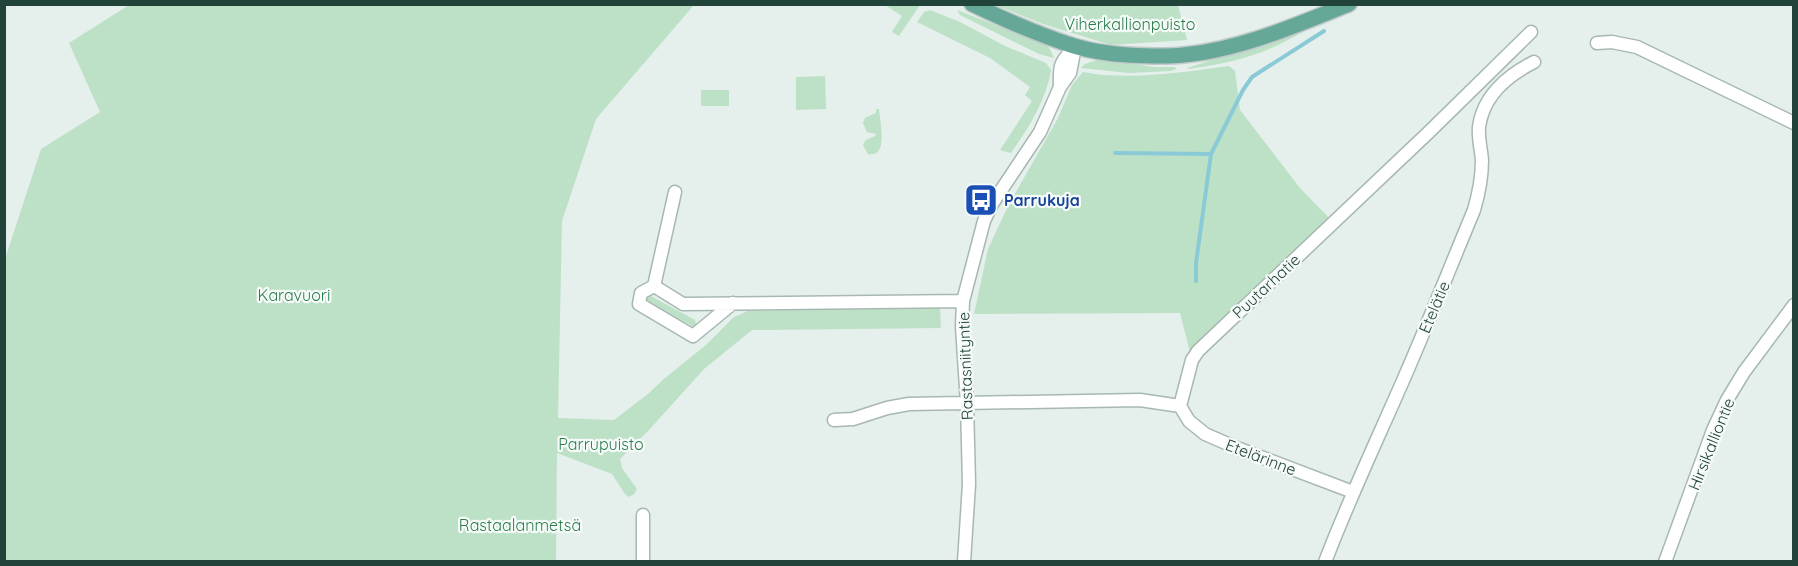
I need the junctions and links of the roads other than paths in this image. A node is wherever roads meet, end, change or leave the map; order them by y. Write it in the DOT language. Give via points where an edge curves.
graph roads {
  1 [pos="972,4"];
  2 [pos="1349,4"];
  3 [pos="1531,32"];
  4 [pos="1597,43"];
  5 [pos="1075,46"];
  6 [pos="1534,62"];
  7 [pos="1794,123"];
  8 [pos="675,192"];
  9 [pos="654,286"];
  10 [pos="963,301"];
  11 [pos="733,303"];
  12 [pos="1794,305"];
  13 [pos="967,403"];
  14 [pos="1180,406"];
  15 [pos="834,420"];
  16 [pos="1353,492"];
  17 [pos="643,515"];
  18 [pos="643,561"];
  19 [pos="964,561"];
  20 [pos="1324,561"];
  21 [pos="1665,561"];
  1 -- 5 [label="main road"];
  2 -- 5 [label="main road" via="1254,39 1182,56 1113,54"];
  3 -- 14 [label="street, Puutarhatie" via="1198,351"];
  4 -- 7 [label="street" via="1637,47"];
  5 -- 10 [label="street, Rastasniityntie" via="1062,60 1060,87 1040,132 984,220"];
  6 -- 16 [label="street, Etelätie" via="1502,82 1486,107 1479,126 1480,190 1474,210"];
  8 -- 9 [label="street"];
  9 -- 11 [label="street" via="683,303"];
  9 -- 11 [label="street" via="641,293 639,304 693,336"];
  10 -- 11 [label="street"];
  10 -- 13 [label="street, Rastasniityntie"];
  12 -- 21 [label="street, Hirsikalliontie" via="1727,400"];
  13 -- 14 [label="street" via="1140,400"];
  13 -- 15 [label="street" via="897,405 853,420"];
  13 -- 19 [label="street, Rastasniityntie" via="969,484"];
  14 -- 16 [label="street, Etelärinne" via="1189,421 1205,434"];
  16 -- 20 [label="street, Etelätie"];
  17 -- 18 [label="street"];
}
